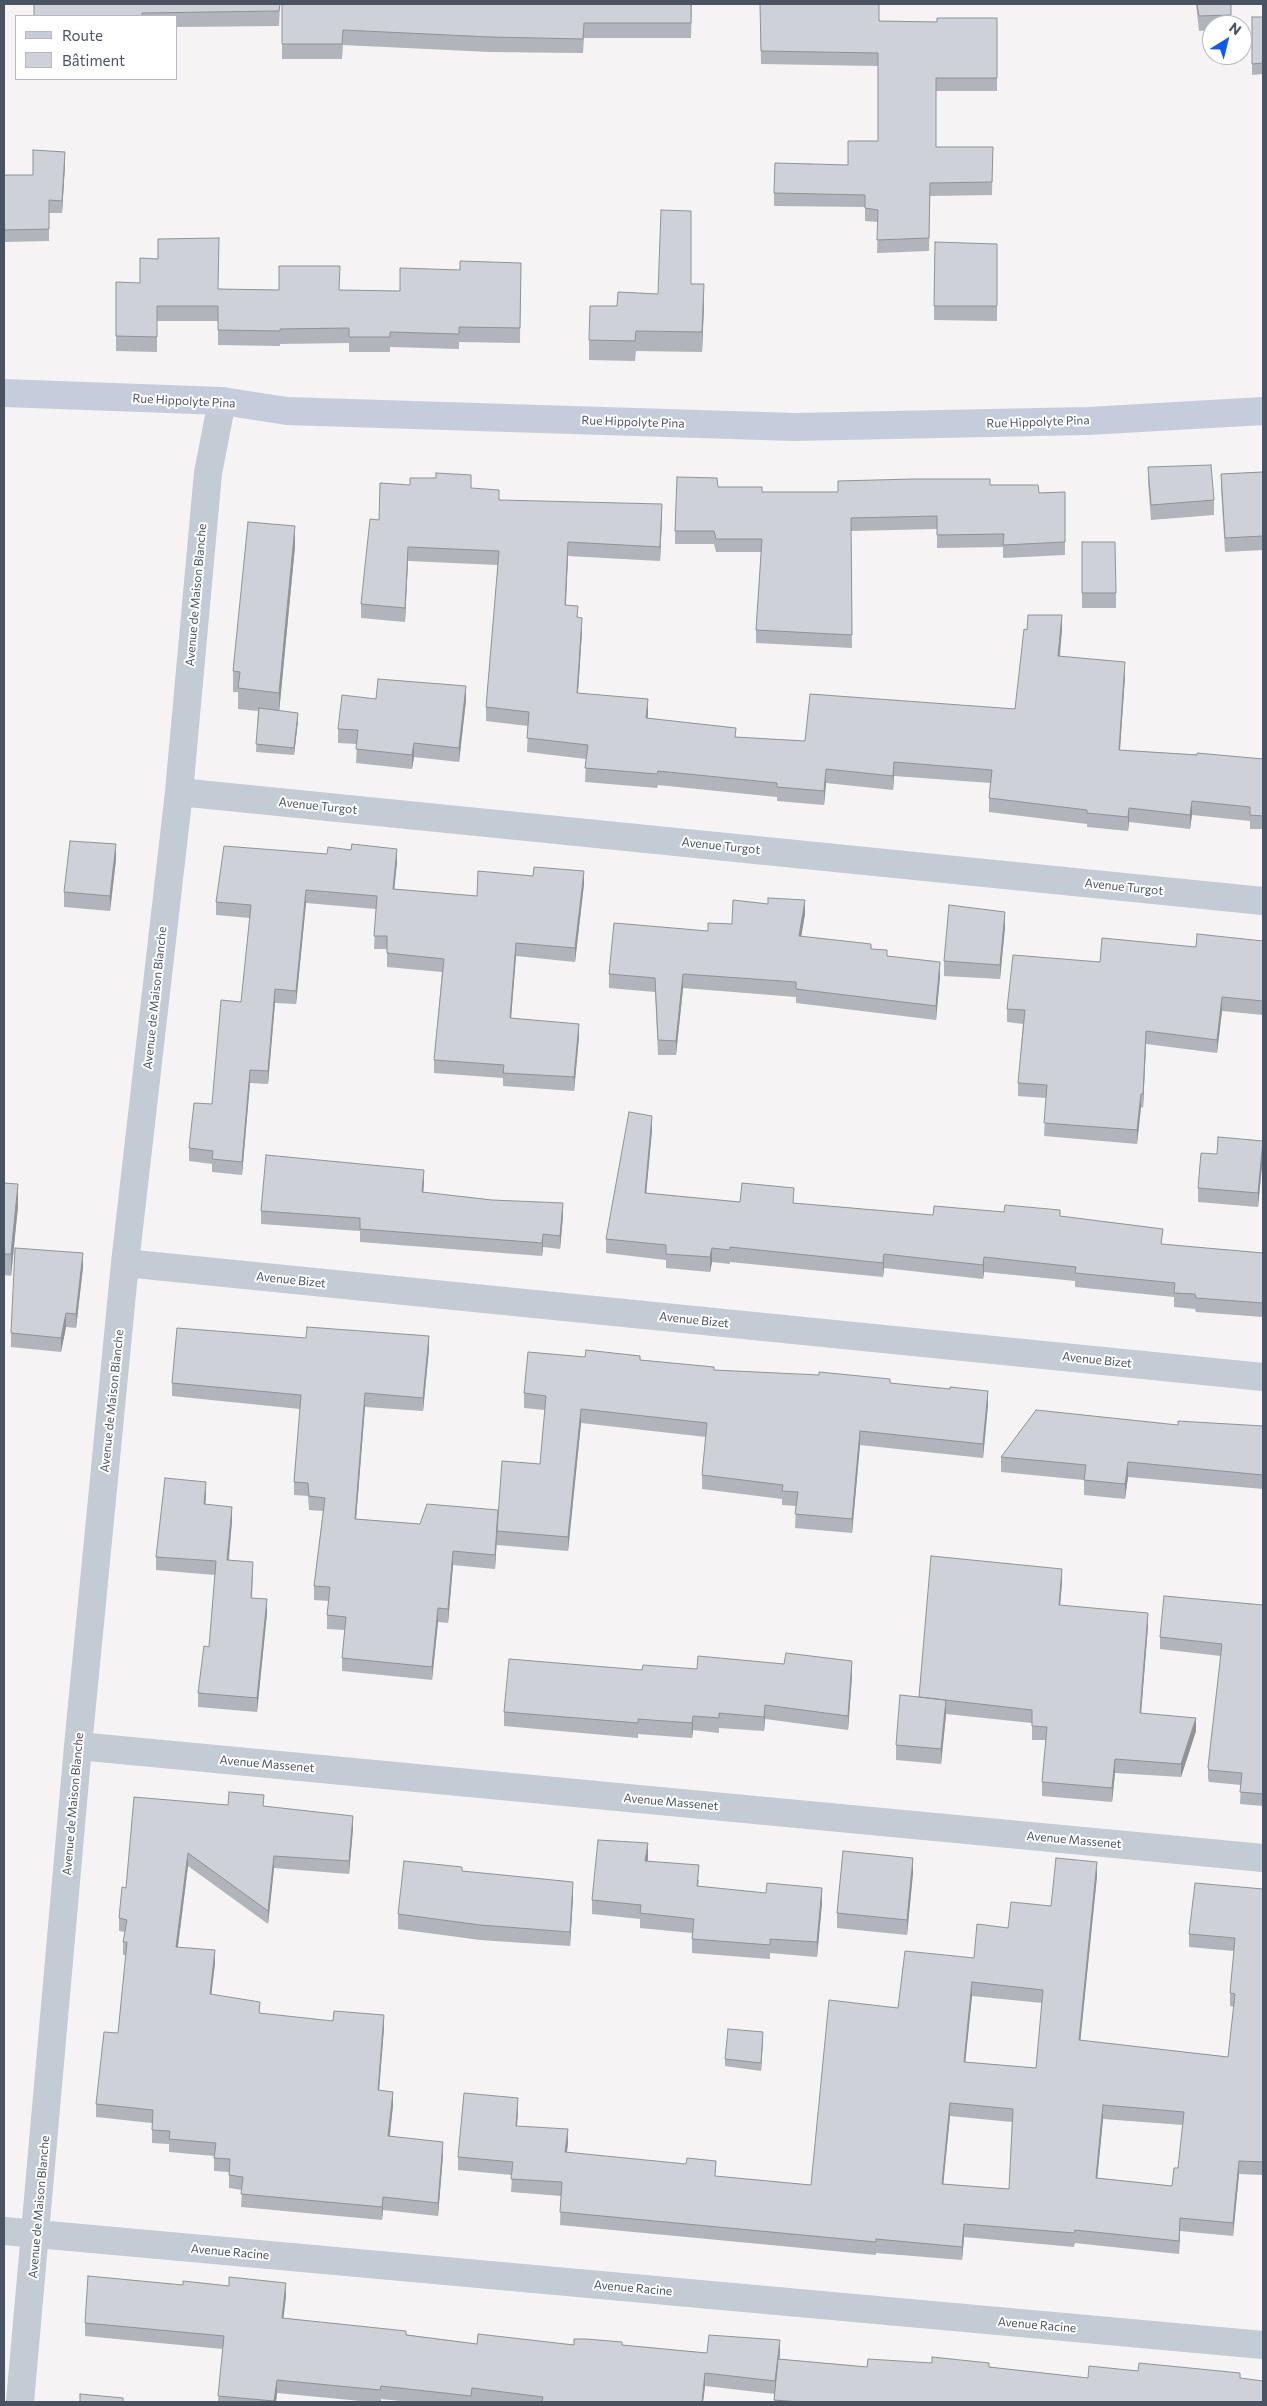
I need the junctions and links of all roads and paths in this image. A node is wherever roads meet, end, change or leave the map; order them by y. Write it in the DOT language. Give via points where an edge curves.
graph roads {
  1 [pos="4,393"];
  2 [pos="222,401"];
  3 [pos="1263,412"];
  4 [pos="179,792"];
  5 [pos="1263,901"];
  6 [pos="125,1263"];
  7 [pos="1263,1377"];
  8 [pos="78,1746"];
  9 [pos="1263,1858"];
  10 [pos="4,2231"];
  11 [pos="37,2234"];
  12 [pos="1263,2345"];
  13 [pos="20,2402"];
  1 -- 2 [label="main road, Rue Hippolyte Pina"];
  2 -- 3 [label="main road, Rue Hippolyte Pina" via="287,412 794,427 1088,421"];
  2 -- 4 [label="street, Avenue de Maison Blanche" via="208,473"];
  4 -- 5 [label="street, Avenue Turgot"];
  4 -- 6 [label="street, Avenue de Maison Blanche"];
  6 -- 7 [label="street, Avenue Bizet"];
  6 -- 8 [label="street, Avenue de Maison Blanche"];
  8 -- 9 [label="street, Avenue Massenet"];
  8 -- 11 [label="street, Avenue de Maison Blanche"];
  10 -- 11 [label="street, Avenue Racine"];
  11 -- 12 [label="street, Avenue Racine"];
  11 -- 13 [label="street, Avenue de Maison Blanche"];
}
